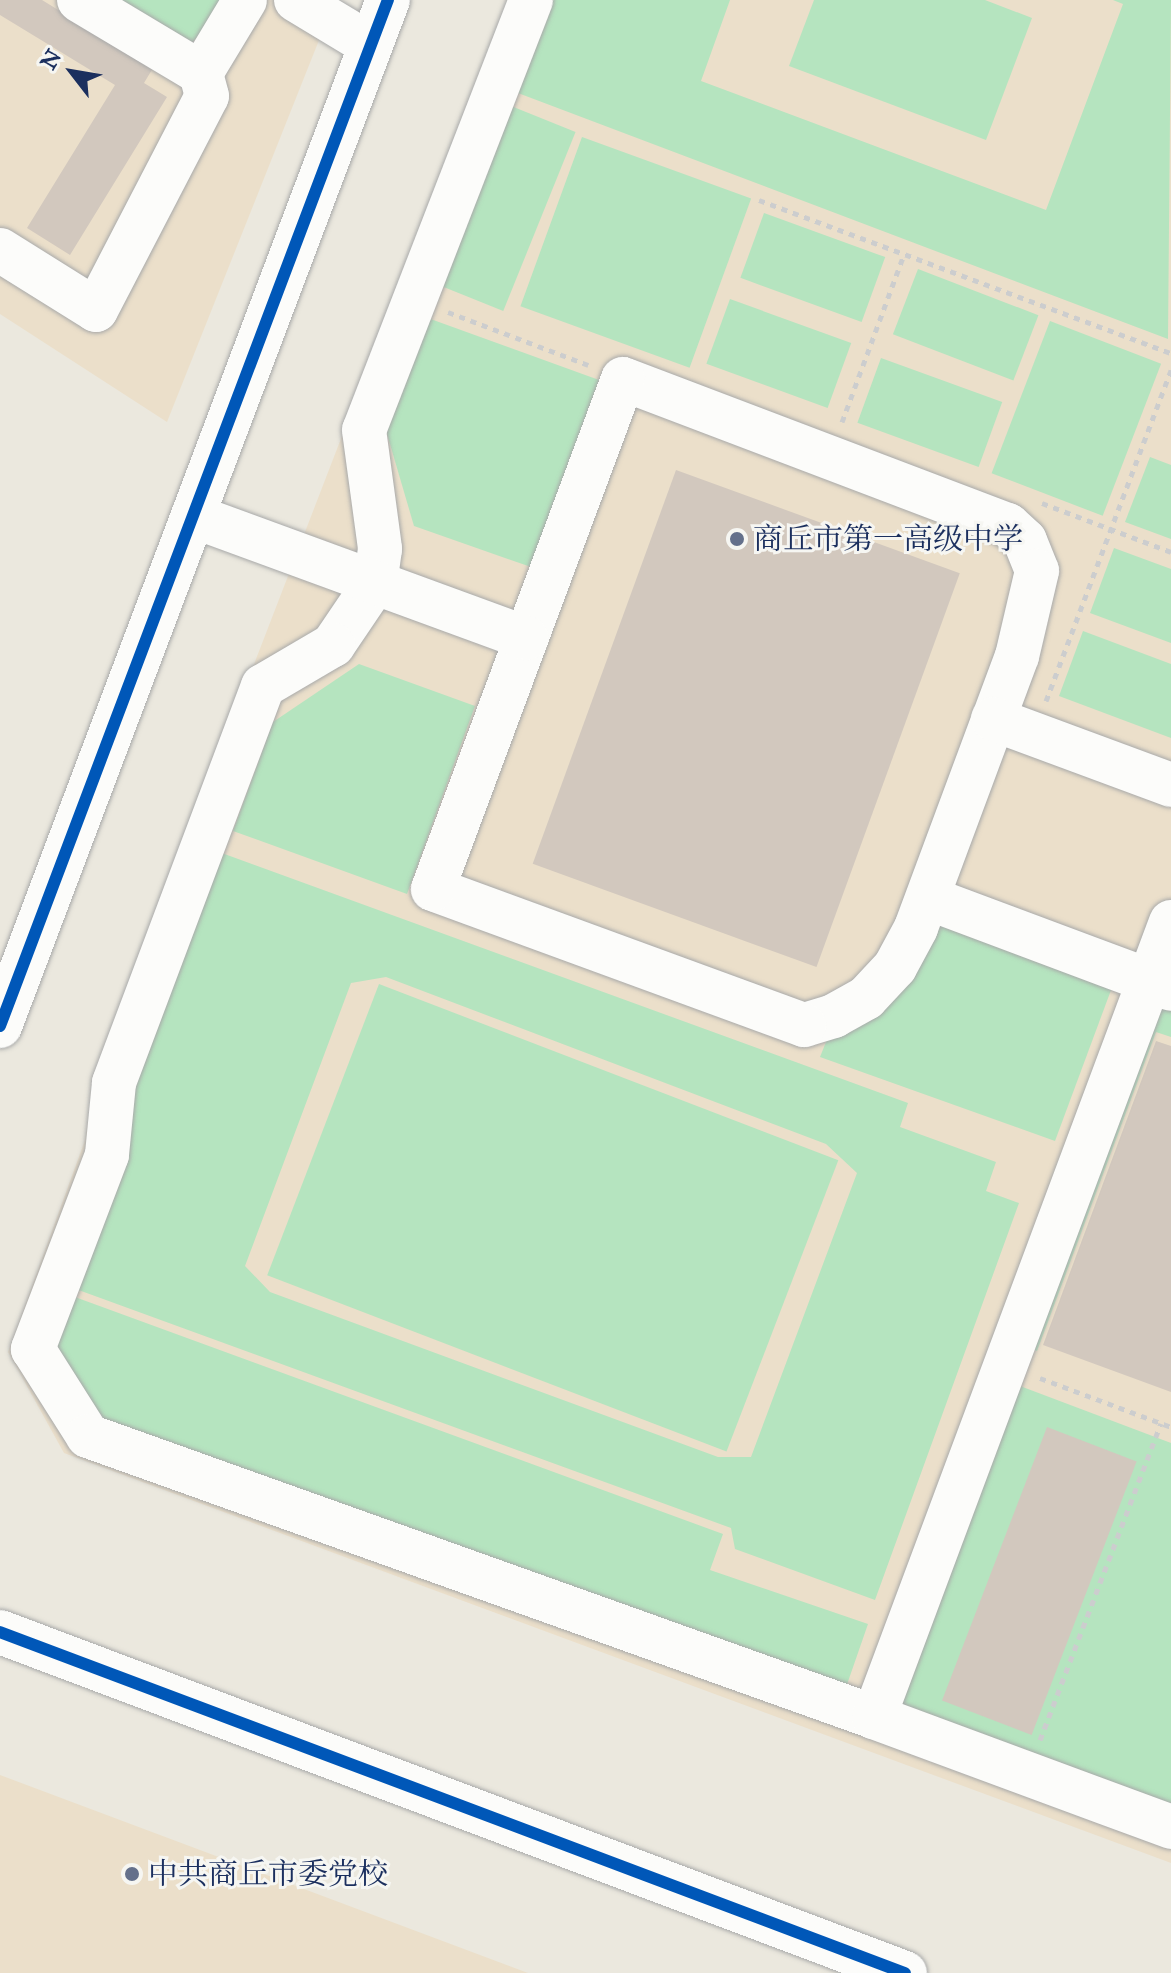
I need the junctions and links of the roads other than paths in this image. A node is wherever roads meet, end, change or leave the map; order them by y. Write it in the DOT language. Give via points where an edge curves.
graph roads {
  1 [pos="79,0"];
  2 [pos="245,0"];
  3 [pos="296,0"];
  4 [pos="388,0"];
  5 [pos="531,0"];
  6 [pos="371,45"];
  7 [pos="201,73"];
  8 [pos="0,250"];
  9 [pos="193,516"];
  10 [pos="375,583"];
  11 [pos="526,638"];
  12 [pos="993,719"];
  13 [pos="1171,785"];
  14 [pos="928,898"];
  15 [pos="1171,922"];
  16 [pos="1160,985"];
  17 [pos="0,1026"];
  18 [pos="0,1632"];
  19 [pos="874,1717"];
  20 [pos="1171,1827"];
  21 [pos="905,1973"];
  1 -- 7 [label="street"];
  2 -- 7 [label="street"];
  3 -- 6 [label="street"];
  4 -- 6 [label="street"];
  5 -- 10 [label="street" via="364,430 380,549"];
  6 -- 9 [label="street"];
  7 -- 8 [label="street" via="207,96 96,310"];
  9 -- 10 [label="street"];
  9 -- 17 [label="street"];
  10 -- 11 [label="street"];
  10 -- 19 [label="street" via="333,645 263,686 114,1083 107,1155 33,1349 88,1436"];
  11 -- 12 [label="street" via="623,379 1008,525 1025,541 1037,571 1033,607"];
  11 -- 14 [label="street" via="433,889 804,1025 866,998 895,967"];
  12 -- 13 [label="street"];
  12 -- 14 [label="street"];
  14 -- 16 [label="street"];
  15 -- 16 [label="street"];
  16 -- 19 [label="street" via="1006,1365"];
  18 -- 21 [label="street"];
  19 -- 20 [label="street"];
}
